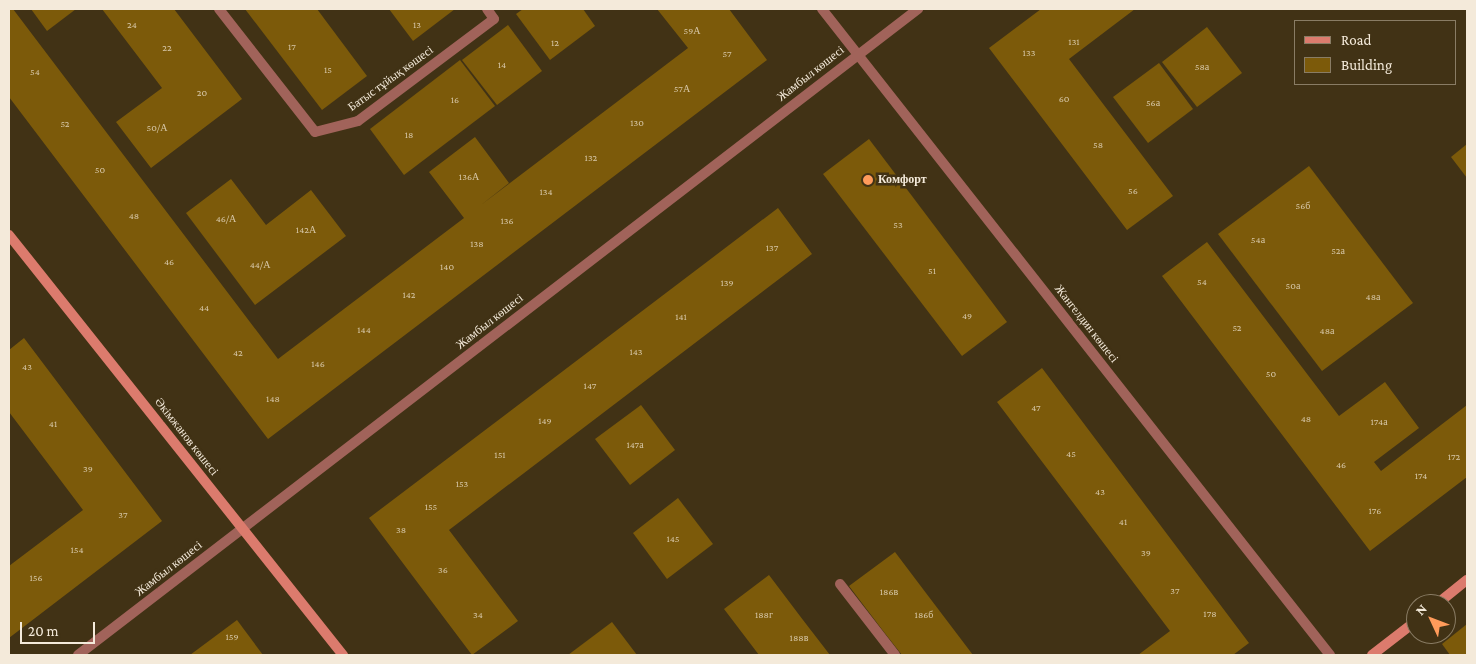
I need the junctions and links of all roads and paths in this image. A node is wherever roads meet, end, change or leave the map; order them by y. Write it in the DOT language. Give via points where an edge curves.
graph roads {
  1 [pos="219,9"];
  2 [pos="487,9"];
  3 [pos="822,9"];
  4 [pos="918,9"];
  5 [pos="858,54"];
  6 [pos="9,235"];
  7 [pos="242,528"];
  8 [pos="1467,580"];
  9 [pos="840,584"];
  10 [pos="1450,594"];
  11 [pos="1406,628"];
  12 [pos="78,655"];
  13 [pos="343,655"];
  14 [pos="895,655"];
  15 [pos="1330,655"];
  16 [pos="1372,655"];
  1 -- 2 [label="street, Батыс тұйық көшесі" via="315,132 358,122 494,19"];
  3 -- 5 [label="street, Жангелдин көшесі"];
  4 -- 5 [label="street, Жамбыл көшесі"];
  5 -- 7 [label="street, Жамбыл көшесі"];
  5 -- 15 [label="street, Жангелдин көшесі"];
  6 -- 7 [label="main road, Әкімжанов көшесі"];
  7 -- 12 [label="street, Жамбыл көшесі"];
  7 -- 13 [label="main road, Әкімжанов көшесі"];
  8 -- 10 [label="main road"];
  9 -- 14 [label="street"];
  11 -- 16 [label="main road"];
}
